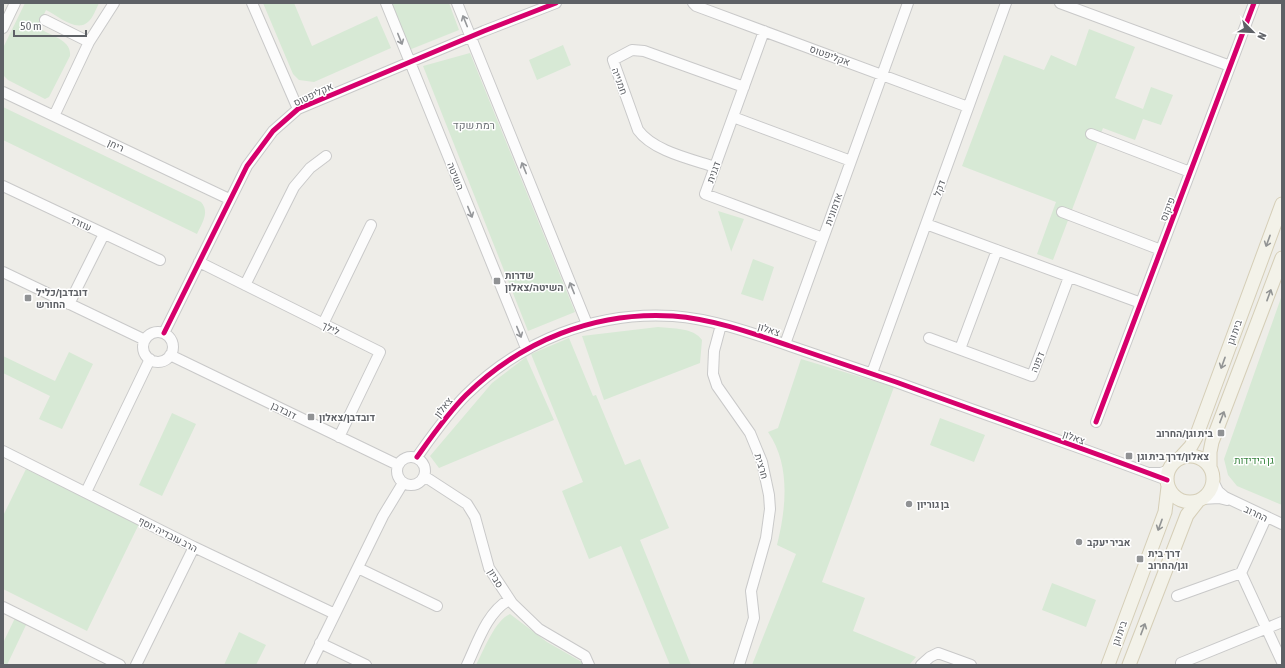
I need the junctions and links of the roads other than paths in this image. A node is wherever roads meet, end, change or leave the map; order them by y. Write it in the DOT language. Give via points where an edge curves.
graph roads {
  1 [pos="15,3"];
  2 [pos="114,3"];
  3 [pos="252,3"];
  4 [pos="386,3"];
  5 [pos="457,3"];
  6 [pos="556,3"];
  7 [pos="908,3"];
  8 [pos="1006,3"];
  9 [pos="1060,3"];
  10 [pos="1254,3"];
  11 [pos="695,4"];
  12 [pos="45,20"];
  13 [pos="3,28"];
  14 [pos="764,31"];
  15 [pos="471,37"];
  16 [pos="89,42"];
  17 [pos="410,63"];
  18 [pos="1230,66"];
  19 [pos="882,75"];
  20 [pos="744,87"];
  21 [pos="3,92"];
  22 [pos="968,106"];
  23 [pos="298,109"];
  24 [pos="54,116"];
  25 [pos="733,117"];
  26 [pos="1091,134"];
  27 [pos="326,156"];
  28 [pos="851,161"];
  29 [pos="714,167"];
  30 [pos="1190,172"];
  31 [pos="3,186"];
  32 [pos="229,199"];
  33 [pos="1282,204"];
  34 [pos="1062,212"];
  35 [pos="926,224"];
  36 [pos="371,225"];
  37 [pos="104,234"];
  38 [pos="823,238"];
  39 [pos="997,250"];
  40 [pos="1161,250"];
  41 [pos="1282,258"];
  42 [pos="160,260"];
  43 [pos="199,262"];
  44 [pos="3,272"];
  45 [pos="1069,277"];
  46 [pos="245,285"];
  47 [pos="1141,303"];
  48 [pos="69,304"];
  49 [pos="322,324"];
  50 [pos="587,324"];
  51 [pos="721,325"];
  52 [pos="164,333"];
  53 [pos="929,338"];
  54 [pos="145,340"];
  55 [pos="785,344"];
  56 [pos="526,348"];
  57 [pos="960,349"];
  58 [pos="170,355"];
  59 [pos="150,359"];
  60 [pos="872,373"];
  61 [pos="1096,422"];
  62 [pos="339,437"];
  63 [pos="3,451"];
  64 [pos="417,457"];
  65 [pos="1182,457"];
  66 [pos="398,465"];
  67 [pos="1210,468"];
  68 [pos="424,476"];
  69 [pos="1168,479"];
  70 [pos="1213,481"];
  71 [pos="403,483"];
  72 [pos="86,492"];
  73 [pos="1200,500"];
  74 [pos="1231,501"];
  75 [pos="1266,518"];
  76 [pos="1282,524"];
  77 [pos="194,547"];
  78 [pos="358,568"];
  79 [pos="1241,573"];
  80 [pos="1177,596"];
  81 [pos="509,600"];
  82 [pos="437,606"];
  83 [pos="3,607"];
  84 [pos="335,614"];
  85 [pos="1282,622"];
  86 [pos="1266,628"];
  87 [pos="320,643"];
  88 [pos="1282,662"];
  89 [pos="1180,663"];
  90 [pos="120,665"];
  91 [pos="136,665"];
  92 [pos="310,665"];
  93 [pos="366,665"];
  94 [pos="467,665"];
  95 [pos="590,665"];
  96 [pos="739,665"];
  97 [pos="921,665"];
  98 [pos="971,665"];
  99 [pos="1108,665"];
  100 [pos="1129,665"];
  1 -- 13 [label="street"];
  2 -- 16 [label="street"];
  3 -- 23 [label="street"];
  4 -- 17 [label="street, השיטה, one-way"];
  15 -- 5 [label="street, one-way"];
  6 -- 15 [label="street, אקליפטוס"];
  7 -- 19 [label="street, אדמונית"];
  8 -- 22 [label="street, דקל"];
  9 -- 18 [label="street"];
  10 -- 18 [label="street, פיקוס"];
  11 -- 14 [label="street, אקליפטוס"];
  12 -- 16 [label="street"];
  14 -- 19 [label="street, אקליפטוס"];
  14 -- 20 [label="street, דגנית"];
  15 -- 17 [label="street, אקליפטוס"];
  50 -- 15 [label="street, one-way"];
  16 -- 24 [label="street"];
  17 -- 23 [label="street, אקליפטוס"];
  17 -- 56 [label="street, השיטה, one-way"];
  18 -- 30 [label="street, פיקוס"];
  19 -- 22 [label="street, אקליפטוס"];
  19 -- 28 [label="street, אדמונית"];
  20 -- 25 [label="street, דגנית"];
  20 -- 29 [label="street, חמנייה" via="644,51 632,50 613,60 642,136 656,145"];
  21 -- 24 [label="street, ריחן"];
  22 -- 35 [label="street, דקל"];
  23 -- 32 [label="street, אקליפטוס" via="272,131 254,154"];
  24 -- 32 [label="street, ריחן"];
  25 -- 28 [label="street"];
  25 -- 29 [label="street, דגנית"];
  26 -- 30 [label="street"];
  27 -- 46 [label="street" via="310,168 294,187"];
  28 -- 38 [label="street, אדמונית"];
  29 -- 38 [label="street, דגנית" via="705,194"];
  30 -- 40 [label="street, פיקוס"];
  31 -- 37 [label="street, עוזרד"];
  32 -- 43 [label="street, אקליפטוס"];
  33 -- 65 [label="main road, בית וגן, one-way" via="1196,437"];
  34 -- 40 [label="street"];
  35 -- 39 [label="street"];
  35 -- 60 [label="street, דקל"];
  36 -- 49 [label="street"];
  37 -- 42 [label="street, עוזרד"];
  37 -- 48 [label="street"];
  38 -- 55 [label="street, אדמונית"];
  39 -- 45 [label="street"];
  39 -- 57 [label="street"];
  40 -- 47 [label="street, פיקוס"];
  67 -- 41 [label="main road, בית וגן, one-way" via="1212,442"];
  43 -- 46 [label="street, לילך"];
  43 -- 52 [label="street, אקליפטוס"];
  44 -- 48 [label="street"];
  45 -- 47 [label="street"];
  45 -- 57 [label="street, דפנה" via="1032,376"];
  46 -- 49 [label="street, לילך"];
  47 -- 61 [label="street, פיקוס"];
  48 -- 54 [label="street"];
  49 -- 62 [label="street, לילך" via="380,352"];
  50 -- 51 [label="street, צאלון" via="634,316 674,316"];
  50 -- 56 [label="street, צאלון"];
  51 -- 55 [label="street, צאלון"];
  51 -- 96 [label="street, חרצית" via="714,351 713,374 717,386 750,433 762,462 770,509 766,538 751,592 754,618"];
  52 -- 54 [label="street" via="153,333"];
  52 -- 58 [label="street" via="170,337 172,344"];
  53 -- 57 [label="street, דפנה"];
  54 -- 59 [label="street" via="144,352"];
  55 -- 60 [label="street, צאלון"];
  56 -- 64 [label="street, צאלון" via="498,367 464,396"];
  58 -- 59 [label="street" via="161,361"];
  58 -- 62 [label="street, דובדבן"];
  59 -- 72 [label="street"];
  60 -- 69 [label="street, צאלון"];
  62 -- 66 [label="street, דובדבן"];
  63 -- 72 [label="street, הרב עובדיה יוסף"];
  64 -- 66 [label="street" via="406,457"];
  64 -- 68 [label="street" via="424,465"];
  65 -- 67 [label="main road" via="1196,457"];
  65 -- 69 [label="main road" via="1173,463"];
  66 -- 71 [label="street" via="397,474"];
  67 -- 70 [label="main road"];
  68 -- 71 [label="street" via="414,485"];
  68 -- 81 [label="street, סביון" via="467,504 475,517 489,568"];
  69 -- 73 [label="main road" via="1172,494 1180,500"];
  69 -- 99 [label="main road, בית וגן, one-way" via="1165,512"];
  70 -- 73 [label="main road" via="1209,492"];
  70 -- 74 [label="street, החרוב" via="1218,491"];
  71 -- 78 [label="street" via="383,516"];
  72 -- 77 [label="street, הרב עובדיה יוסף"];
  73 -- 74 [label="street, החרוב" via="1219,498"];
  100 -- 73 [label="main road, בית וגן, one-way" via="1187,515"];
  74 -- 75 [label="street, החרוב"];
  75 -- 76 [label="street, החרוב"];
  75 -- 79 [label="street"];
  77 -- 84 [label="street, הרב עובדיה יוסף"];
  77 -- 91 [label="street"];
  78 -- 82 [label="street"];
  78 -- 84 [label="street"];
  79 -- 80 [label="street"];
  79 -- 86 [label="street"];
  81 -- 94 [label="street" via="498,608 489,620"];
  81 -- 95 [label="street, סביון" via="539,629 581,653"];
  83 -- 90 [label="street"];
  84 -- 87 [label="street"];
  85 -- 86 [label="street"];
  86 -- 88 [label="street"];
  86 -- 89 [label="street"];
  87 -- 92 [label="street"];
  87 -- 93 [label="street"];
  97 -- 98 [label="street" via="938,653"];
}
